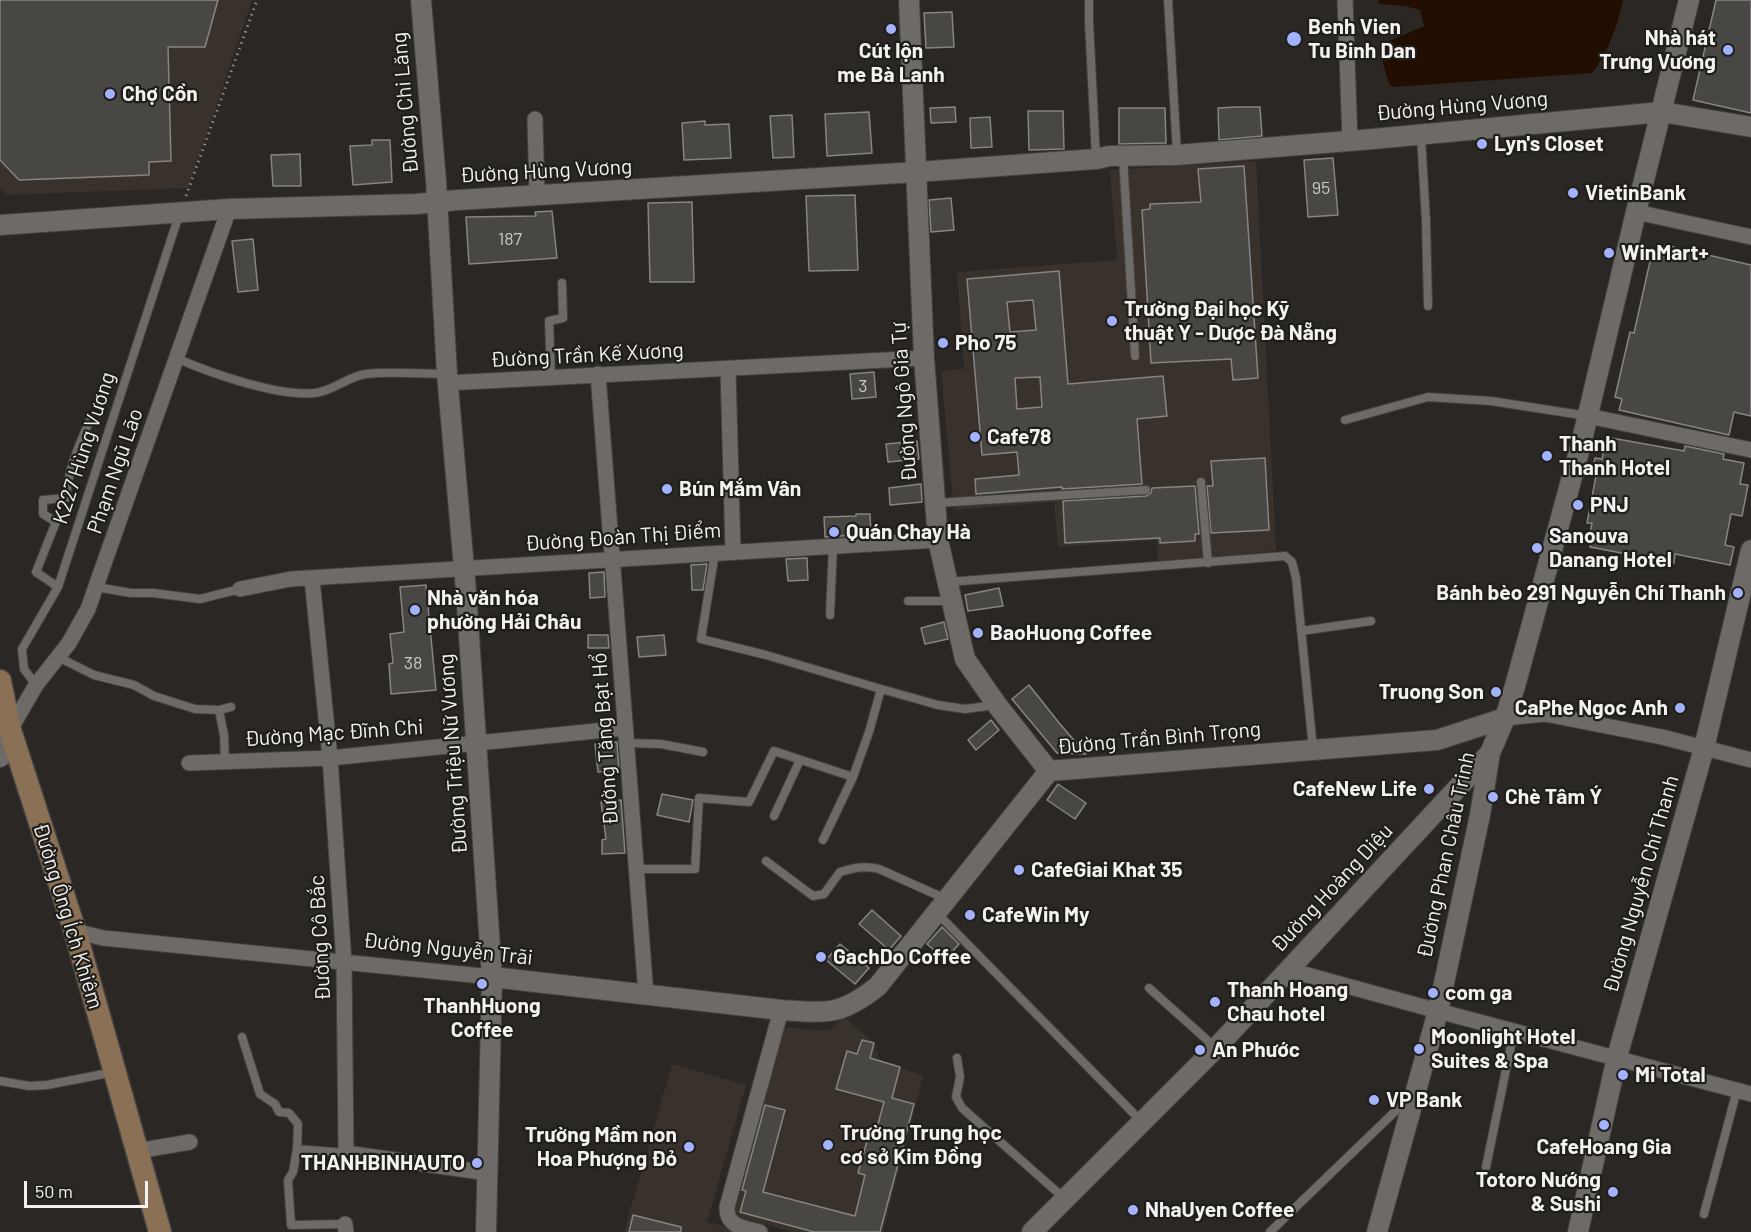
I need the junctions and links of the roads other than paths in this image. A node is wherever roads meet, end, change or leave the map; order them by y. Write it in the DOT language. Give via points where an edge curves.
graph roads {
  1 [pos="421,0"];
  2 [pos="909,0"];
  3 [pos="1089,0"];
  4 [pos="1168,0"];
  5 [pos="1345,0"];
  6 [pos="1689,0"];
  7 [pos="1662,112"];
  8 [pos="534,119"];
  9 [pos="1751,127"];
  10 [pos="1421,134"];
  11 [pos="1350,141"];
  12 [pos="1177,155"];
  13 [pos="1123,156"];
  14 [pos="1096,159"];
  15 [pos="917,172"];
  16 [pos="537,195"];
  17 [pos="437,202"];
  18 [pos="229,209"];
  19 [pos="1636,212"];
  20 [pos="179,214"];
  21 [pos="0,225"];
  22 [pos="1751,237"];
  23 [pos="562,283"];
  24 [pos="1428,306"];
  25 [pos="1135,356"];
  26 [pos="176,358"];
  27 [pos="924,358"];
  28 [pos="728,370"];
  29 [pos="598,374"];
  30 [pos="551,377"];
  31 [pos="447,378"];
  32 [pos="1588,416"];
  33 [pos="1345,420"];
  34 [pos="88,422"];
  35 [pos="1751,450"];
  36 [pos="1201,482"];
  37 [pos="1146,489"];
  38 [pos="935,503"];
  39 [pos="938,540"];
  40 [pos="833,545"];
  41 [pos="1751,550"];
  42 [pos="733,551"];
  43 [pos="715,552"];
  44 [pos="612,558"];
  45 [pos="1208,563"];
  46 [pos="464,569"];
  47 [pos="312,579"];
  48 [pos="58,587"];
  49 [pos="96,587"];
  50 [pos="240,589"];
  51 [pos="950,591"];
  52 [pos="908,601"];
  53 [pos="830,615"];
  54 [pos="1371,621"];
  55 [pos="1301,631"];
  56 [pos="58,657"];
  57 [pos="0,681"];
  58 [pos="36,685"];
  59 [pos="881,689"];
  60 [pos="997,705"];
  61 [pos="231,707"];
  62 [pos="219,710"];
  63 [pos="1505,718"];
  64 [pos="6,727"];
  65 [pos="626,736"];
  66 [pos="476,742"];
  67 [pos="1313,748"];
  68 [pos="1704,748"];
  69 [pos="703,752"];
  70 [pos="1490,753"];
  71 [pos="0,757"];
  72 [pos="330,758"];
  73 [pos="801,760"];
  74 [pos="1751,760"];
  75 [pos="225,762"];
  76 [pos="189,763"];
  77 [pos="1049,771"];
  78 [pos="853,777"];
  79 [pos="1449,797"];
  80 [pos="1480,815"];
  81 [pos="774,816"];
  82 [pos="823,840"];
  83 [pos="766,861"];
  84 [pos="636,869"];
  85 [pos="942,906"];
  86 [pos="75,931"];
  87 [pos="344,963"];
  88 [pos="1289,970"];
  89 [pos="492,977"];
  90 [pos="1149,988"];
  91 [pos="646,994"];
  92 [pos="781,1010"];
  93 [pos="1438,1011"];
  94 [pos="816,1012"];
  95 [pos="1514,1031"];
  96 [pos="242,1037"];
  97 [pos="1216,1048"];
  98 [pos="1617,1057"];
  99 [pos="957,1058"];
  100 [pos="115,1072"];
  101 [pos="0,1081"];
  102 [pos="1416,1092"];
  103 [pos="1744,1092"];
  104 [pos="1143,1122"];
  105 [pos="190,1142"];
  106 [pos="297,1149"];
  107 [pos="136,1151"];
  108 [pos="346,1153"];
  109 [pos="1486,1167"];
  110 [pos="488,1173"];
  111 [pos="1065,1198"];
  112 [pos="1704,1214"];
  113 [pos="346,1228"];
  114 [pos="160,1232"];
  115 [pos="486,1232"];
  116 [pos="760,1232"];
  117 [pos="1032,1232"];
  118 [pos="1270,1232"];
  119 [pos="1377,1232"];
  120 [pos="1578,1232"];
  1 -- 17 [label="street, Đường Chi Lăng"];
  2 -- 15 [label="street, Đường Ngô Gia Tự"];
  3 -- 14 [label="lane"];
  4 -- 12 [label="lane"];
  5 -- 11 [label="street"];
  6 -- 7 [label="street, Đường Phan Châu Trinh"];
  7 -- 9 [label="street, Đường Hùng Vương"];
  7 -- 10 [label="street, Đường Hùng Vương"];
  7 -- 19 [label="street, Đường Phan Châu Trinh"];
  8 -- 16 [label="street"];
  10 -- 11 [label="street, Đường Hùng Vương"];
  10 -- 24 [label="lane"];
  11 -- 12 [label="street, Đường Hùng Vương"];
  12 -- 13 [label="street, Đường Hùng Vương"];
  13 -- 14 [label="street, Đường Hùng Vương"];
  13 -- 25 [label="lane"];
  14 -- 15 [label="street, Đường Hùng Vương"];
  15 -- 16 [label="street, Đường Hùng Vương"];
  15 -- 27 [label="street, Đường Ngô Gia Tự"];
  16 -- 17 [label="street, Đường Hùng Vương"];
  17 -- 18 [label="street, Đường Hùng Vương"];
  17 -- 31 [label="street, Đường Triệu Nữ Vương"];
  18 -- 20 [label="street, Đường Hùng Vương"];
  18 -- 26 [label="street, Phạm Ngũ Lão"];
  19 -- 22 [label="street"];
  19 -- 32 [label="street, Đường Phan Châu Trinh"];
  20 -- 21 [label="street, Đường Hùng Vương"];
  20 -- 48 [label="lane, K227 Hùng Vương"];
  23 -- 30 [label="lane" via="563,318 549,321"];
  26 -- 31 [label="lane" via="231,378 302,393 334,388 365,374"];
  26 -- 49 [label="street, Phạm Ngũ Lão"];
  27 -- 28 [label="street, Đường Trần Kế Xương"];
  27 -- 38 [label="street, Đường Ngô Gia Tự"];
  28 -- 29 [label="street, Đường Trần Kế Xương"];
  28 -- 42 [label="street"];
  29 -- 30 [label="street, Đường Trần Kế Xương"];
  29 -- 44 [label="street, Đường Tăng Bạt Hổ"];
  30 -- 31 [label="street, Đường Trần Kế Xương"];
  31 -- 46 [label="street, Đường Triệu Nữ Vương"];
  32 -- 33 [label="lane" via="1491,401 1428,397"];
  32 -- 35 [label="street"];
  32 -- 63 [label="street, Đường Phan Châu Trinh"];
  34 -- 48 [label="lane" via="73,459 66,498 43,500 44,514 56,522 36,572"];
  36 -- 45 [label="lane"];
  37 -- 38 [label="lane"];
  38 -- 39 [label="street, Đường Ngô Gia Tự"];
  39 -- 40 [label="street, Đường Đoàn Thị Điểm"];
  39 -- 51 [label="street, Đường Ngô Gia Tự"];
  40 -- 42 [label="street, Đường Đoàn Thị Điểm"];
  40 -- 53 [label="lane"];
  41 -- 68 [label="street, Đường Nguyễn Chí Thanh"];
  42 -- 43 [label="street, Đường Đoàn Thị Điểm"];
  43 -- 44 [label="street, Đường Đoàn Thị Điểm"];
  43 -- 59 [label="lane" via="701,639"];
  44 -- 46 [label="street, Đường Đoàn Thị Điểm"];
  44 -- 65 [label="street, Đường Tăng Bạt Hổ"];
  45 -- 51 [label="lane"];
  45 -- 55 [label="lane" via="1285,556 1294,567"];
  46 -- 47 [label="street, Đường Đoàn Thị Điểm"];
  46 -- 66 [label="street, Đường Triệu Nữ Vương"];
  47 -- 50 [label="street, Đường Đoàn Thị Điểm"];
  47 -- 72 [label="street, Đường Cô Bắc"];
  48 -- 58 [label="lane, K227 Hùng Vương" via="22,648 24,669"];
  49 -- 50 [label="lane" via="201,599"];
  49 -- 56 [label="street, Phạm Ngũ Lão" via="88,609"];
  51 -- 52 [label="lane"];
  51 -- 60 [label="street, Đường Ngô Gia Tự" via="965,659"];
  54 -- 55 [label="lane"];
  55 -- 67 [label="lane"];
  56 -- 58 [label="street, Phạm Ngũ Lão"];
  56 -- 62 [label="lane" via="94,675 134,685 154,696 195,708"];
  57 -- 64 [label="main road, Đường Ông Ích Khiêm"];
  58 -- 64 [label="street, Phạm Ngũ Lão"];
  59 -- 60 [label="lane" via="965,709"];
  59 -- 78 [label="lane"];
  60 -- 77 [label="street, Đường Ngô Gia Tự"];
  61 -- 62 [label="lane"];
  62 -- 75 [label="lane"];
  63 -- 67 [label="street, Đường Trần Bình Trọng" via="1437,740"];
  63 -- 68 [label="street" via="1545,714"];
  63 -- 70 [label="street, Đường Phan Châu Trinh"];
  64 -- 71 [label="street"];
  64 -- 86 [label="main road, Đường Ông Ích Khiêm"];
  65 -- 66 [label="street, Đường Mạc Đĩnh Chi"];
  65 -- 69 [label="lane"];
  65 -- 84 [label="street, Đường Tăng Bạt Hổ"];
  66 -- 72 [label="street, Đường Mạc Đĩnh Chi"];
  66 -- 89 [label="street, Đường Triệu Nữ Vương"];
  67 -- 77 [label="street, Đường Trần Bình Trọng"];
  68 -- 74 [label="street"];
  68 -- 98 [label="street, Đường Nguyễn Chí Thanh"];
  70 -- 79 [label="street, Đường Hoàng Diệu"];
  70 -- 80 [label="street, Đường Phan Châu Trinh"];
  72 -- 75 [label="street, Đường Mạc Đĩnh Chi"];
  72 -- 87 [label="street, Đường Cô Bắc"];
  73 -- 78 [label="lane"];
  73 -- 81 [label="lane"];
  73 -- 84 [label="lane" via="774,751 749,802 699,798 695,869"];
  75 -- 76 [label="street, Đường Mạc Đĩnh Chi"];
  77 -- 85 [label="street, Đường Trần Bình Trọng"];
  78 -- 82 [label="lane"];
  79 -- 80 [label="street"];
  79 -- 88 [label="street, Đường Hoàng Diệu"];
  80 -- 93 [label="street, Đường Phan Châu Trinh"];
  83 -- 85 [label="lane" via="813,896 825,894 840,872 870,866"];
  84 -- 91 [label="street, Đường Tăng Bạt Hổ"];
  85 -- 94 [label="street, Đường Trần Bình Trọng" via="878,986 858,1002 839,1010"];
  85 -- 104 [label="lane"];
  86 -- 87 [label="street, Đường Nguyễn Trãi" via="103,938"];
  86 -- 100 [label="main road, Đường Ông Ích Khiêm"];
  87 -- 89 [label="street, Đường Nguyễn Trãi"];
  87 -- 108 [label="street, Đường Cô Bắc"];
  88 -- 93 [label="street"];
  88 -- 97 [label="street, Đường Hoàng Diệu"];
  89 -- 91 [label="street, Đường Nguyễn Trãi"];
  89 -- 110 [label="street, Đường Triệu Nữ Vương"];
  90 -- 97 [label="lane"];
  91 -- 92 [label="street, Đường Nguyễn Trãi"];
  92 -- 94 [label="street, Đường Nguyễn Trãi"];
  92 -- 116 [label="street" via="726,1216 738,1227"];
  93 -- 95 [label="street"];
  93 -- 102 [label="street, Đường Phan Châu Trinh"];
  95 -- 98 [label="street"];
  95 -- 109 [label="lane"];
  96 -- 106 [label="lane" via="260,1094 275,1104 279,1112 289,1113 298,1124"];
  97 -- 104 [label="street, Đường Hoàng Diệu"];
  98 -- 103 [label="street"];
  98 -- 120 [label="street, Đường Nguyễn Chí Thanh"];
  99 -- 111 [label="lane" via="960,1077 956,1097 962,1108"];
  100 -- 101 [label="lane" via="47,1085"];
  100 -- 107 [label="main road, Đường Ông Ích Khiêm"];
  102 -- 118 [label="lane"];
  102 -- 119 [label="street, Đường Phan Châu Trinh"];
  103 -- 112 [label="lane"];
  104 -- 111 [label="street, Đường Hoàng Diệu"];
  105 -- 107 [label="street"];
  106 -- 108 [label="lane"];
  106 -- 113 [label="lane" via="288,1180 291,1225"];
  107 -- 114 [label="main road, Đường Ông Ích Khiêm"];
  108 -- 110 [label="street"];
  110 -- 115 [label="street, Đường Triệu Nữ Vương"];
  111 -- 117 [label="street, Đường Hoàng Diệu"];
}
